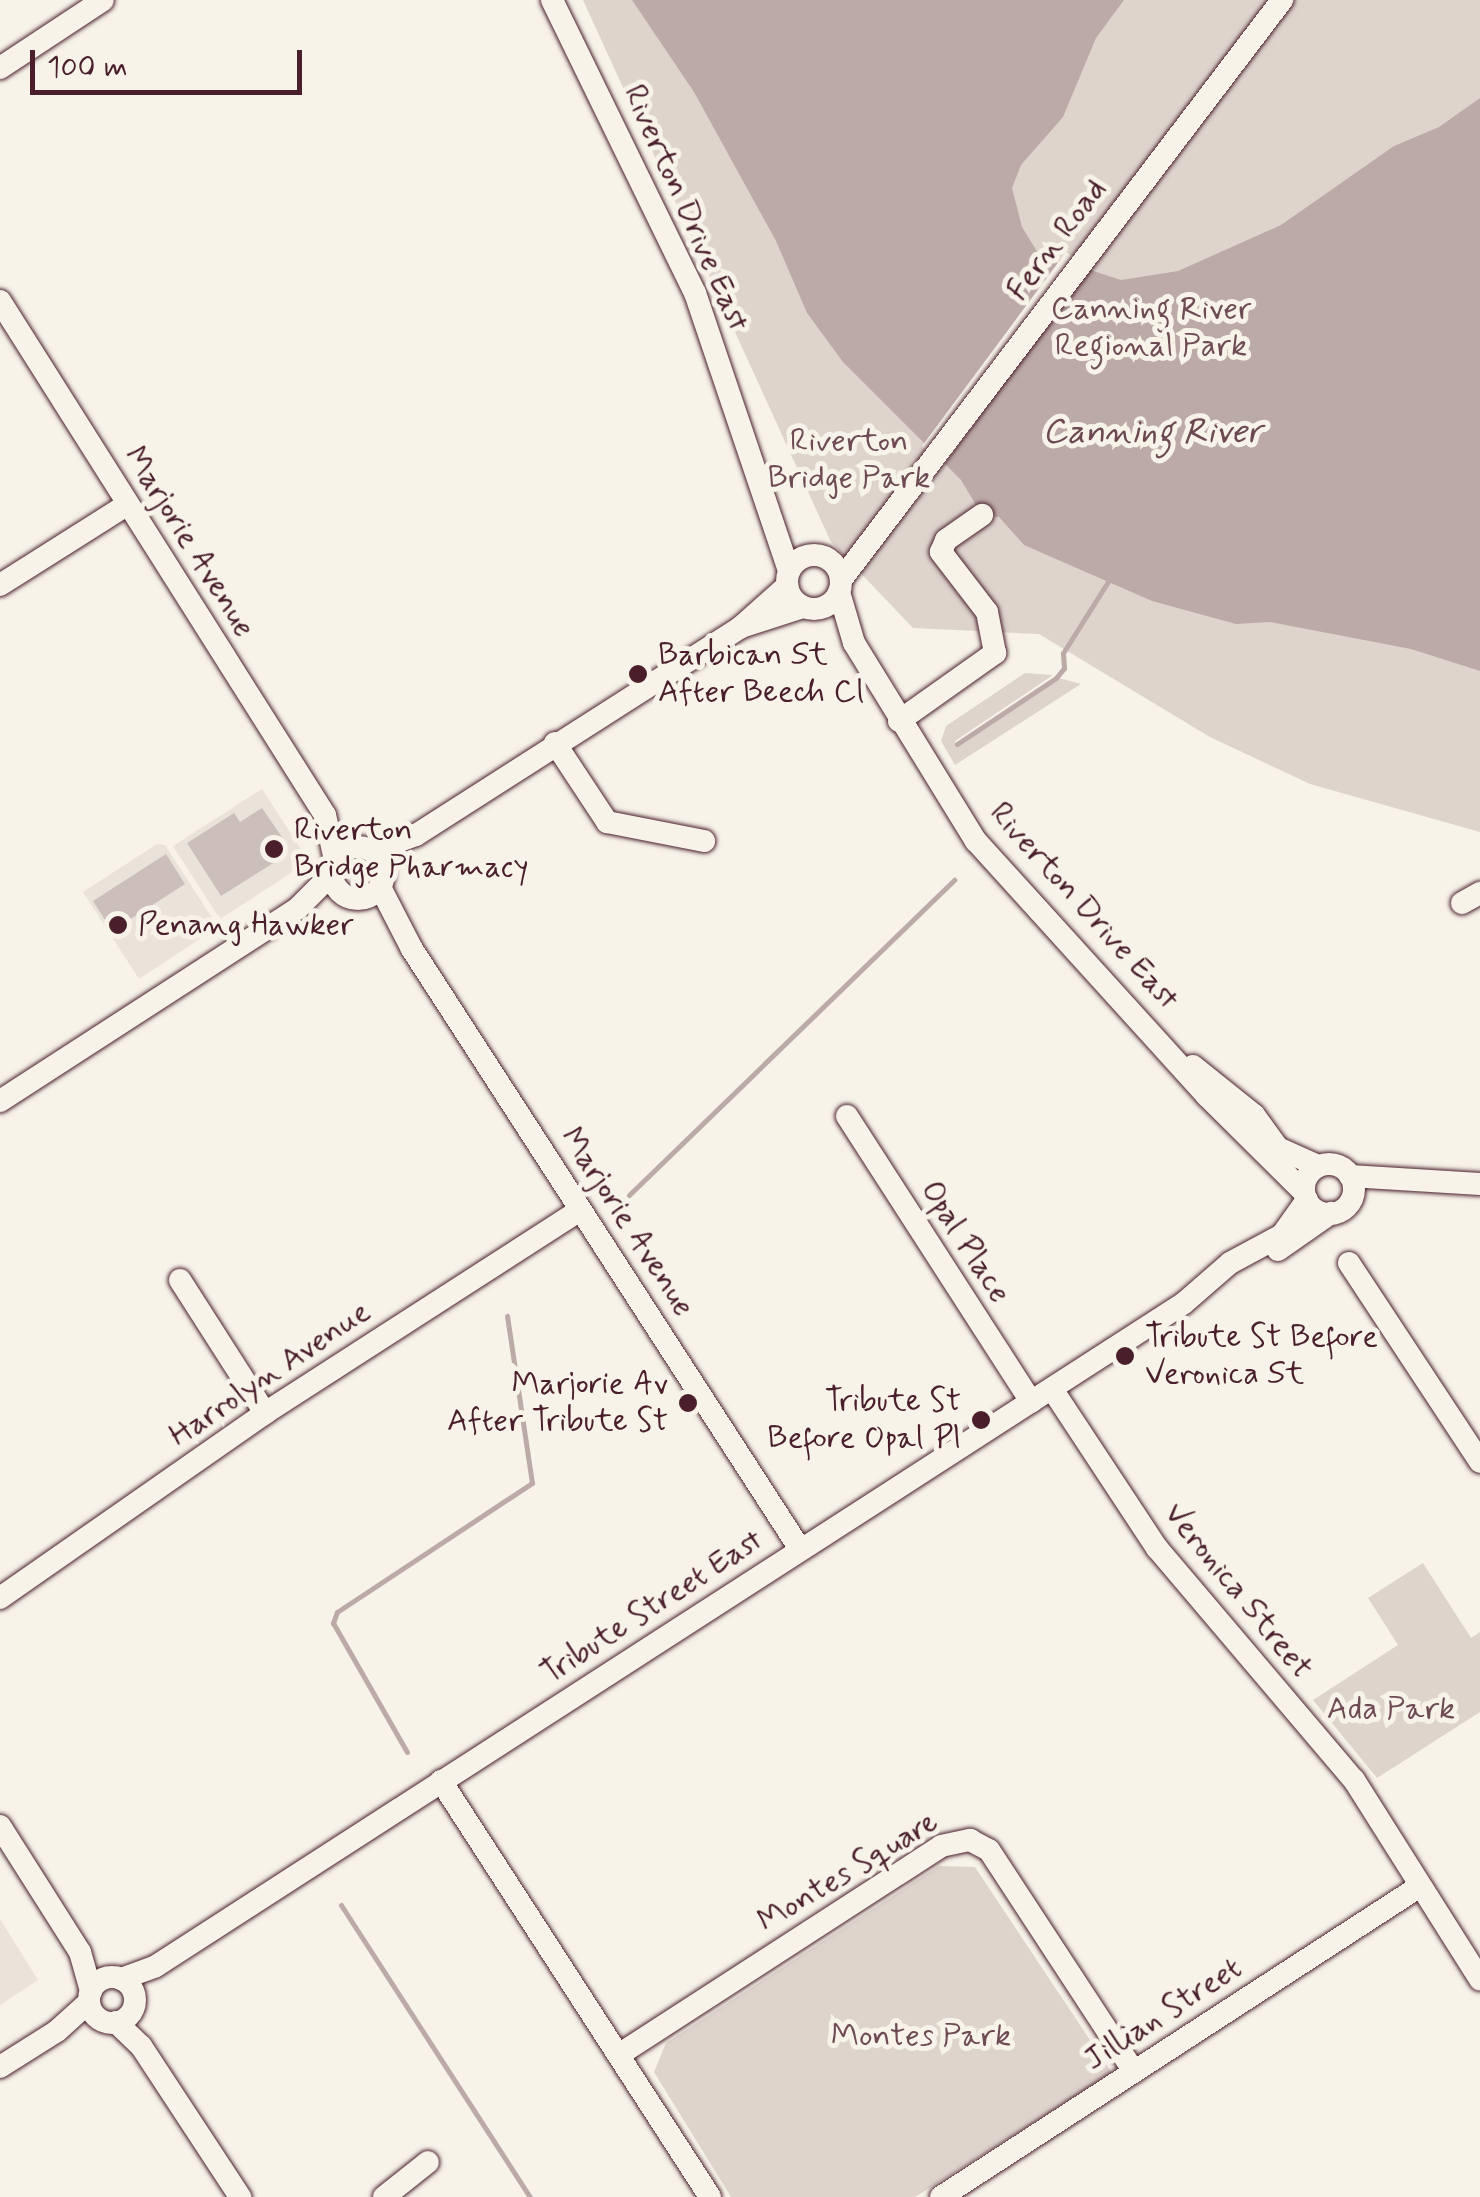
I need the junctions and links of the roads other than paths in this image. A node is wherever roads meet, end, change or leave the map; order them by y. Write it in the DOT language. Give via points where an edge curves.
graph roads {
  1 [pos="103,0"];
  2 [pos="552,0"];
  3 [pos="1282,0"];
  4 [pos="0,68"];
  5 [pos="0,301"];
  6 [pos="128,504"];
  7 [pos="768,505"];
  8 [pos="982,515"];
  9 [pos="886,521"];
  10 [pos="817,556"];
  11 [pos="788,578"];
  12 [pos="0,584"];
  13 [pos="840,586"];
  14 [pos="805,608"];
  15 [pos="741,627"];
  16 [pos="854,643"];
  17 [pos="898,722"];
  18 [pos="556,743"];
  19 [pos="325,815"];
  20 [pos="704,841"];
  21 [pos="333,867"];
  22 [pos="369,876"];
  23 [pos="298,908"];
  24 [pos="1178,1056"];
  25 [pos="0,1101"];
  26 [pos="847,1116"];
  27 [pos="1318,1166"];
  28 [pos="1480,1184"];
  29 [pos="1351,1187"];
  30 [pos="1306,1196"];
  31 [pos="580,1210"];
  32 [pos="1331,1213"];
  33 [pos="1349,1263"];
  34 [pos="180,1280"];
  35 [pos="1184,1303"];
  36 [pos="1052,1389"];
  37 [pos="1030,1402"];
  38 [pos="265,1413"];
  39 [pos="1480,1462"];
  40 [pos="800,1549"];
  41 [pos="0,1598"];
  42 [pos="442,1781"];
  43 [pos="0,1826"];
  44 [pos="1420,1886"];
  45 [pos="1480,1979"];
  46 [pos="112,2000"];
  47 [pos="620,2054"];
  48 [pos="0,2067"];
  49 [pos="1134,2072"];
  50 [pos="428,2162"];
  51 [pos="240,2197"];
  52 [pos="384,2197"];
  53 [pos="710,2197"];
  54 [pos="941,2197"];
  1 -- 4 [label="street"];
  2 -- 7 [label="street, Riverton Drive East" via="694,293"];
  3 -- 9 [label="street, Fern Road"];
  5 -- 6 [label="street, Marjorie Avenue"];
  6 -- 12 [label="street"];
  6 -- 19 [label="street, Marjorie Avenue"];
  7 -- 10 [label="street, Riverton Drive East"];
  7 -- 11 [label="street, Riverton Drive East"];
  8 -- 17 [label="street" via="946,540 940,552 986,612 995,653"];
  9 -- 10 [label="street, Fern Road"];
  9 -- 13 [label="street, Fern Road"];
  10 -- 11 [label="street"];
  10 -- 13 [label="street, Riverton Drive East"];
  11 -- 14 [label="street, Riverton Drive East"];
  11 -- 15 [label="street"];
  13 -- 14 [label="street" via="830,604"];
  13 -- 16 [label="street, Riverton Drive East"];
  14 -- 15 [label="street"];
  14 -- 16 [label="street, Riverton Drive East"];
  15 -- 18 [label="street"];
  16 -- 17 [label="street, Riverton Drive East"];
  17 -- 24 [label="street, Riverton Drive East" via="976,841"];
  18 -- 20 [label="street" via="607,822"];
  18 -- 22 [label="street" via="416,835"];
  19 -- 21 [label="street, Marjorie Avenue"];
  19 -- 22 [label="street, Marjorie Avenue"];
  21 -- 22 [label="street, Marjorie Avenue"];
  21 -- 22 [label="street" via="346,849"];
  21 -- 23 [label="street"];
  22 -- 23 [label="street"];
  22 -- 31 [label="street, Marjorie Avenue"];
  23 -- 25 [label="street"];
  24 -- 27 [label="street, Riverton Drive East" via="1221,1085 1278,1148"];
  24 -- 30 [label="street, Riverton Drive East" via="1206,1095"];
  26 -- 37 [label="street, Opal Place"];
  27 -- 29 [label="street, Riverton Drive East" via="1340,1166"];
  27 -- 30 [label="street"];
  28 -- 29 [label="street, Riverton Drive East"];
  29 -- 32 [label="street"];
  30 -- 32 [label="street, Riverton Drive East"];
  30 -- 35 [label="street, Tribute Street East" via="1282,1235 1230,1263"];
  31 -- 38 [label="street, Harrolyn Avenue"];
  31 -- 40 [label="street, Marjorie Avenue"];
  32 -- 35 [label="street, Tribute Street East"];
  33 -- 39 [label="street"];
  34 -- 38 [label="street"];
  35 -- 36 [label="street, Tribute Street East"];
  36 -- 37 [label="street, Tribute Street East"];
  36 -- 44 [label="street, Veronica Street" via="1156,1548 1344,1767"];
  37 -- 40 [label="street, Tribute Street East"];
  38 -- 41 [label="street, Harrolyn Avenue"];
  40 -- 42 [label="street, Tribute Street East"];
  42 -- 46 [label="street, Tribute Street East"];
  42 -- 47 [label="street"];
  43 -- 46 [label="street"];
  44 -- 45 [label="street, Veronica Street"];
  44 -- 49 [label="street, Jillian Street"];
  46 -- 48 [label="street, Tribute Street East"];
  46 -- 51 [label="street"];
  47 -- 49 [label="street, Montes Square" via="941,1846 970,1840 989,1850"];
  47 -- 53 [label="street"];
  49 -- 54 [label="street, Jillian Street"];
  50 -- 52 [label="street"];
}
